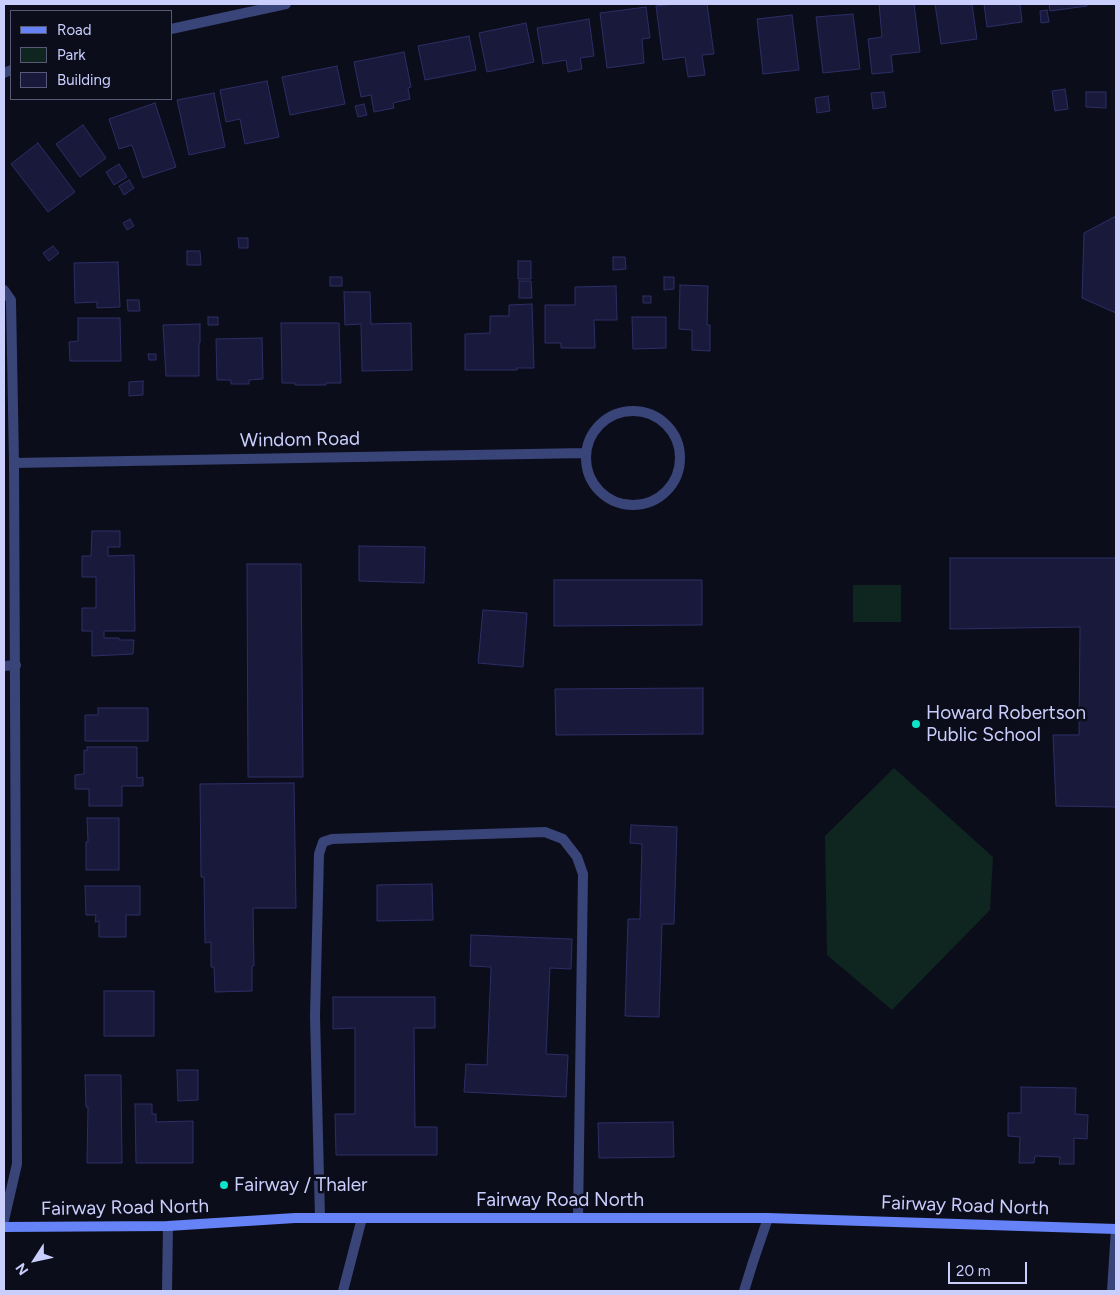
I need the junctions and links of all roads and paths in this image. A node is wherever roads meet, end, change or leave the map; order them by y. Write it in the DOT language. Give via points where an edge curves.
graph roads {
  1 [pos="286,4"];
  2 [pos="172,29"];
  3 [pos="4,290"];
  4 [pos="586,453"];
  5 [pos="14,463"];
  6 [pos="4,666"];
  7 [pos="16,666"];
  8 [pos="320,1218"];
  9 [pos="362,1218"];
  10 [pos="578,1218"];
  11 [pos="768,1218"];
  12 [pos="4,1220"];
  13 [pos="168,1226"];
  14 [pos="4,1227"];
  15 [pos="1116,1229"];
  16 [pos="166,1291"];
  17 [pos="343,1291"];
  18 [pos="744,1291"];
  19 [pos="1112,1291"];
  1 -- 2 [label="street"];
  3 -- 5 [label="street" via="11,300"];
  4 -- 4 [label="street" via="587,470 594,485 605,497 619,504 635,506 660,498 679,472 679,446 670,429 658,418 642,412 614,415 600,424 590,438"];
  4 -- 5 [label="street, Windom Road"];
  5 -- 7 [label="street"];
  6 -- 7 [label="street"];
  7 -- 12 [label="street" via="17,1164"];
  8 -- 9 [label="main road, Fairway Road North"];
  8 -- 10 [label="street" via="315,1016 319,854 323,842 332,839 544,832 563,839 577,857 583,874"];
  8 -- 13 [label="main road, Fairway Road North"];
  9 -- 10 [label="main road, Fairway Road North"];
  9 -- 17 [label="street"];
  10 -- 11 [label="main road, Fairway Road North"];
  11 -- 15 [label="main road, Fairway Road North"];
  11 -- 18 [label="street"];
  13 -- 14 [label="main road, Fairway Road North"];
  13 -- 16 [label="street"];
  15 -- 19 [label="street"];
}
